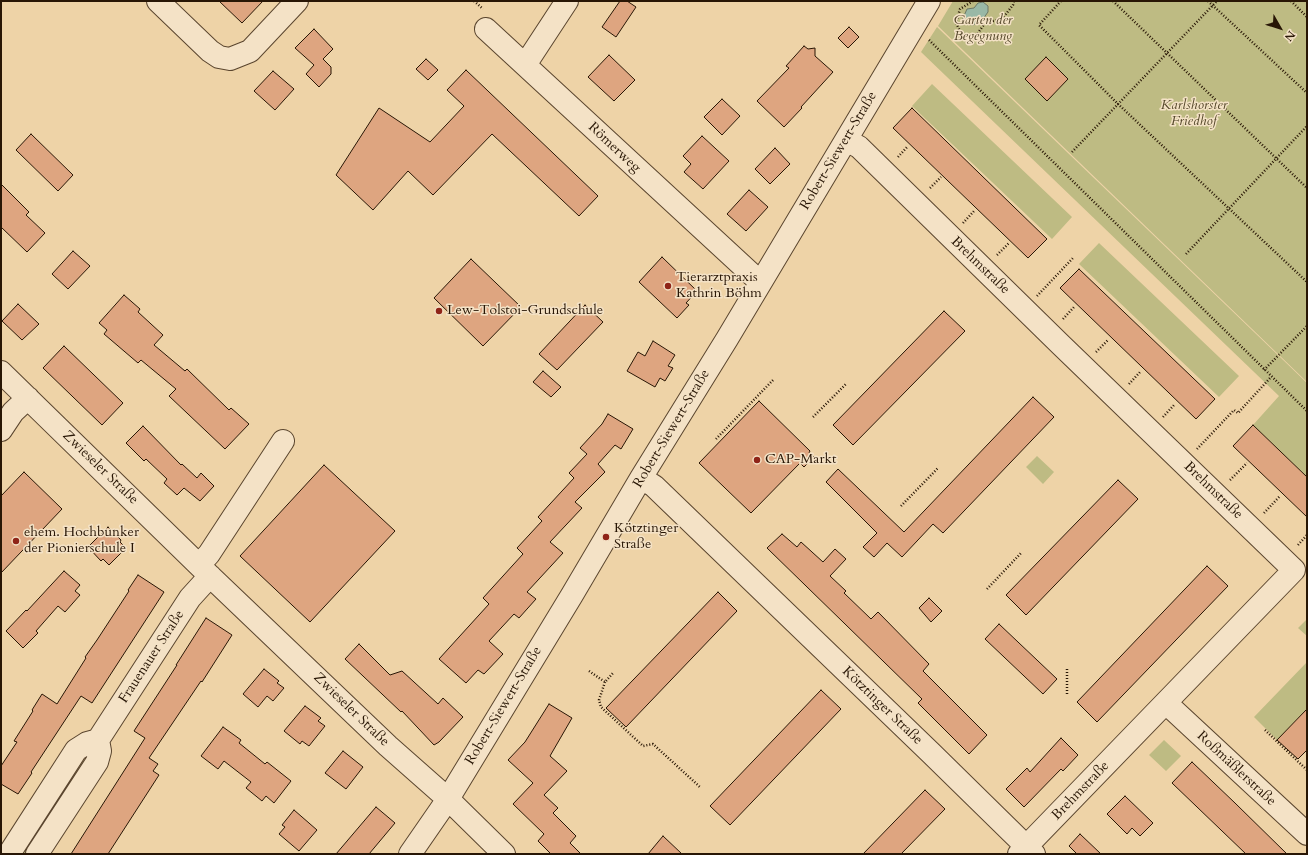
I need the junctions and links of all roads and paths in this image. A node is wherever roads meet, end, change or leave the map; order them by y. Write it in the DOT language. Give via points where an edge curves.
graph roads {
  1 [pos="158,1"];
  2 [pos="297,1"];
  3 [pos="567,1"];
  4 [pos="929,1"];
  5 [pos="973,1"];
  6 [pos="1014,1"];
  7 [pos="1061,1"];
  8 [pos="1113,1"];
  9 [pos="1208,1"];
  10 [pos="1217,1"];
  11 [pos="1291,1"];
  12 [pos="1213,5"];
  13 [pos="1307,17"];
  14 [pos="915,25"];
  15 [pos="486,29"];
  16 [pos="1167,53"];
  17 [pos="525,65"];
  18 [pos="1307,93"];
  19 [pos="1118,104"];
  20 [pos="1307,126"];
  21 [pos="846,140"];
  22 [pos="908,146"];
  23 [pos="1072,152"];
  24 [pos="1276,158"];
  25 [pos="894,160"];
  26 [pos="941,177"];
  27 [pos="1307,188"];
  28 [pos="927,192"];
  29 [pos="1229,209"];
  30 [pos="975,210"];
  31 [pos="961,224"];
  32 [pos="1009,242"];
  33 [pos="1186,254"];
  34 [pos="995,257"];
  35 [pos="1073,258"];
  36 [pos="760,282"];
  37 [pos="1307,282"];
  38 [pos="1032,301"];
  39 [pos="1075,306"];
  40 [pos="1062,320"];
  41 [pos="1307,326"];
  42 [pos="1108,340"];
  43 [pos="1095,353"];
  44 [pos="1264,370"];
  45 [pos="1,372"];
  46 [pos="1141,372"];
  47 [pos="1271,377"];
  48 [pos="774,380"];
  49 [pos="846,384"];
  50 [pos="1129,385"];
  51 [pos="28,398"];
  52 [pos="1175,404"];
  53 [pos="1307,411"];
  54 [pos="813,418"];
  55 [pos="1158,422"];
  56 [pos="1,430"];
  57 [pos="716,439"];
  58 [pos="283,441"];
  59 [pos="1192,454"];
  60 [pos="1247,463"];
  61 [pos="938,468"];
  62 [pos="641,478"];
  63 [pos="1225,486"];
  64 [pos="1280,496"];
  65 [pos="901,506"];
  66 [pos="1259,518"];
  67 [pos="1307,535"];
  68 [pos="1297,545"];
  69 [pos="1022,552"];
  70 [pos="205,571"];
  71 [pos="987,589"];
  72 [pos="1067,669"];
  73 [pos="589,672"];
  74 [pos="613,673"];
  75 [pos="605,682"];
  76 [pos="1067,694"];
  77 [pos="1166,703"];
  78 [pos="1265,730"];
  79 [pos="98,740"];
  80 [pos="1307,770"];
  81 [pos="701,788"];
  82 [pos="448,799"];
  83 [pos="1307,834"];
  84 [pos="1027,852"];
  85 [pos="9,854"];
  86 [pos="36,854"];
  87 [pos="410,854"];
  88 [pos="504,854"];
  1 -- 2 [label="street" via="210,51 218,57 230,59 250,51"];
  3 -- 17 [label="street"];
  4 -- 14 [label="street, Robert-Siewert-Straße"];
  5 -- 6 [label="path" via="960,9 956,23 961,32 969,38 978,33 985,23 1002,19"];
  7 -- 19 [label="path" via="1039,24"];
  8 -- 16 [label="path"];
  9 -- 12 [label="path"];
  10 -- 12 [label="path"];
  11 -- 13 [label="path"];
  12 -- 16 [label="path"];
  12 -- 18 [label="path"];
  14 -- 21 [label="street, Robert-Siewert-Straße"];
  14 -- 44 [label="path"];
  15 -- 17 [label="street, Römerweg"];
  16 -- 19 [label="path"];
  16 -- 24 [label="path"];
  17 -- 36 [label="street, Römerweg"];
  19 -- 23 [label="path"];
  19 -- 29 [label="path"];
  20 -- 24 [label="path"];
  21 -- 36 [label="street, Robert-Siewert-Straße"];
  21 -- 77 [label="street, Brehmstraße" via="859,148 1294,570"];
  22 -- 25 [label="path"];
  24 -- 27 [label="path"];
  24 -- 29 [label="path"];
  26 -- 28 [label="path"];
  29 -- 33 [label="path"];
  29 -- 37 [label="path"];
  30 -- 31 [label="path"];
  32 -- 34 [label="path"];
  35 -- 38 [label="path"];
  36 -- 62 [label="street, Robert-Siewert-Straße"];
  39 -- 40 [label="path"];
  41 -- 44 [label="path"];
  42 -- 43 [label="path"];
  44 -- 47 [label="path"];
  45 -- 51 [label="street, Zwieseler Straße"];
  46 -- 50 [label="path"];
  47 -- 53 [label="path"];
  47 -- 59 [label="path" via="1238,413 1234,410"];
  48 -- 57 [label="path"];
  49 -- 54 [label="path"];
  51 -- 56 [label="street" via="11,415"];
  51 -- 70 [label="street, Zwieseler Straße"];
  52 -- 55 [label="path"];
  58 -- 70 [label="street" via="209,554"];
  60 -- 63 [label="path"];
  61 -- 65 [label="path"];
  62 -- 82 [label="street, Robert-Siewert-Straße"];
  62 -- 84 [label="street, Kötztinger Straße" via="654,486 932,754"];
  64 -- 66 [label="path"];
  67 -- 68 [label="path"];
  69 -- 71 [label="path"];
  70 -- 79 [label="street, Frauenauer Straße"];
  70 -- 82 [label="street, Zwieseler Straße" via="412,769"];
  72 -- 76 [label="path"];
  73 -- 75 [label="path"];
  74 -- 75 [label="path"];
  75 -- 81 [label="path" via="600,700 601,707 643,746 653,744"];
  77 -- 83 [label="street, Roßmäßlerstraße"];
  77 -- 84 [label="street, Brehmstraße"];
  78 -- 80 [label="path"];
  79 -- 85 [label="street" via="76,750"];
  79 -- 86 [label="street" via="100,751 97,762"];
  82 -- 87 [label="street, Robert-Siewert-Straße"];
  82 -- 88 [label="street, Zwieseler Straße"];
}
